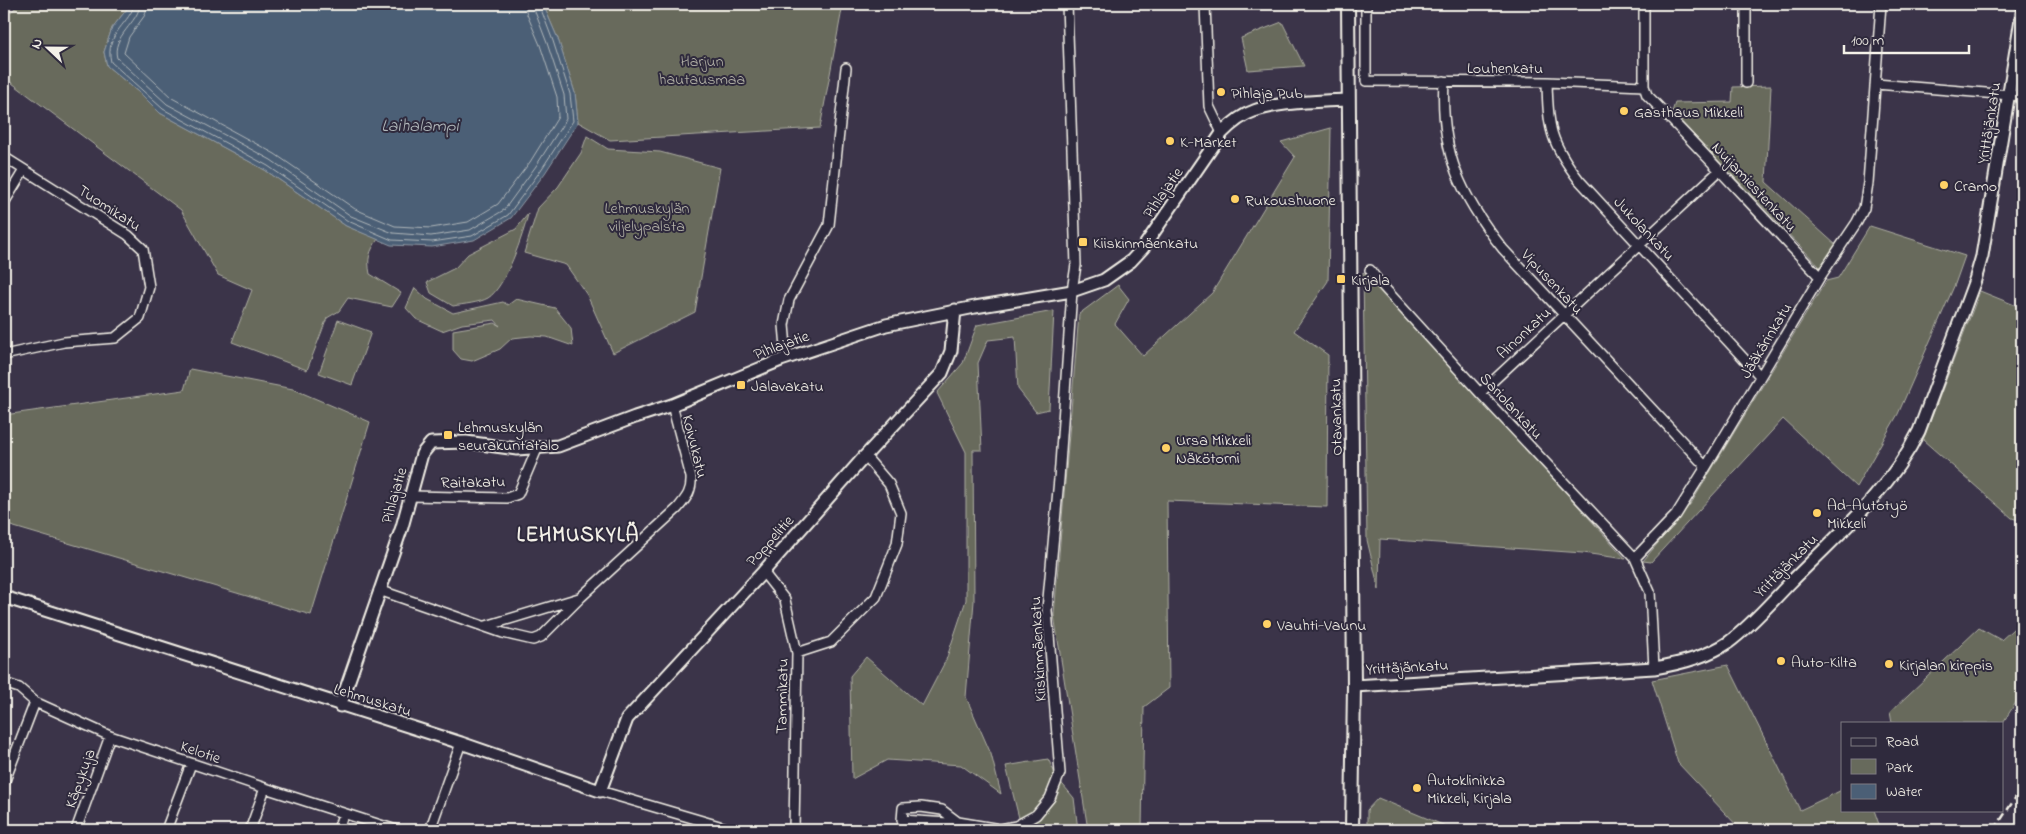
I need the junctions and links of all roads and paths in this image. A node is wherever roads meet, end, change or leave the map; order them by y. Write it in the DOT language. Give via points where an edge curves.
graph roads {
  1 [pos="1067,4"];
  2 [pos="1205,4"];
  3 [pos="1348,4"];
  4 [pos="1366,4"];
  5 [pos="1644,4"];
  6 [pos="1746,4"];
  7 [pos="1881,4"];
  8 [pos="2022,13"];
  9 [pos="846,68"];
  10 [pos="1444,81"];
  11 [pos="1547,82"];
  12 [pos="1746,83"];
  13 [pos="1876,84"];
  14 [pos="1644,86"];
  15 [pos="2009,94"];
  16 [pos="2022,96"];
  17 [pos="1348,100"];
  18 [pos="1222,133"];
  19 [pos="4,158"];
  20 [pos="24,170"];
  21 [pos="1719,171"];
  22 [pos="4,203"];
  23 [pos="1639,244"];
  24 [pos="1370,270"];
  25 [pos="1820,277"];
  26 [pos="1072,291"];
  27 [pos="955,310"];
  28 [pos="1564,315"];
  29 [pos="4,355"];
  30 [pos="787,358"];
  31 [pos="1760,376"];
  32 [pos="1480,393"];
  33 [pos="672,405"];
  34 [pos="537,449"];
  35 [pos="865,456"];
  36 [pos="1706,468"];
  37 [pos="410,496"];
  38 [pos="1635,558"];
  39 [pos="763,572"];
  40 [pos="379,590"];
  41 [pos="4,597"];
  42 [pos="581,597"];
  43 [pos="486,626"];
  44 [pos="797,653"];
  45 [pos="1654,668"];
  46 [pos="4,683"];
  47 [pos="1354,686"];
  48 [pos="34,702"];
  49 [pos="340,706"];
  50 [pos="110,736"];
  51 [pos="461,743"];
  52 [pos="191,764"];
  53 [pos="4,783"];
  54 [pos="264,788"];
  55 [pos="600,791"];
  56 [pos="343,814"];
  57 [pos="958,822"];
  58 [pos="76,830"];
  59 [pos="166,830"];
  60 [pos="250,830"];
  61 [pos="338,830"];
  62 [pos="396,830"];
  63 [pos="430,830"];
  64 [pos="733,830"];
  65 [pos="794,830"];
  66 [pos="1352,830"];
  1 -- 26 [label="street, Kiiskinmäenkatu" via="1076,265"];
  2 -- 18 [label="street" via="1209,106"];
  3 -- 17 [label="main road, Otavankatu"];
  4 -- 10 [label="street, Louhenkatu" via="1366,81"];
  5 -- 14 [label="street"];
  6 -- 12 [label="street"];
  7 -- 13 [label="street, Jääkärinkatu"];
  8 -- 15 [label="street, Yrittäjänkatu"];
  9 -- 30 [label="street" via="829,225 789,300 784,325"];
  10 -- 11 [label="street, Louhenkatu"];
  10 -- 28 [label="street, Vipusenkatu" via="1446,138 1451,161 1465,194 1503,249"];
  11 -- 14 [label="street, Louhenkatu"];
  11 -- 23 [label="street, Jukolankatu" via="1548,116 1563,159"];
  13 -- 15 [label="street"];
  13 -- 25 [label="street, Jääkärinkatu" via="1864,208"];
  14 -- 21 [label="street, Nuijamiestenkatu" via="1647,95"];
  15 -- 16 [label="street"];
  15 -- 45 [label="street, Yrittäjänkatu" via="1980,264 1911,447 1893,476 1847,526 1728,642 1701,656 1672,666"];
  17 -- 18 [label="street, Pihlajatie" via="1254,111"];
  17 -- 47 [label="main road, Otavankatu"];
  18 -- 26 [label="street, Pihlajatie" via="1132,261 1104,280"];
  19 -- 20 [label="street, Tuomikatu"];
  20 -- 22 [label="street"];
  20 -- 29 [label="street, Tuomikatu" via="128,235 143,249 148,287 140,318 115,338 64,342"];
  21 -- 23 [label="street, Ainonkatu"];
  21 -- 25 [label="street, Nuijamiestenkatu"];
  23 -- 28 [label="street, Ainonkatu"];
  23 -- 31 [label="street, Jukolankatu"];
  24 -- 32 [label="street, Sariolankatu"];
  25 -- 31 [label="street, Jääkärinkatu"];
  26 -- 27 [label="street, Pihlajatie"];
  26 -- 57 [label="street, Kiiskinmäenkatu" via="1047,610 1060,773 1046,804 1036,815 1016,826 1000,829"];
  27 -- 30 [label="street, Pihlajatie" via="886,325"];
  27 -- 35 [label="street, Poppelitie" via="951,351 942,372"];
  28 -- 32 [label="street, Ainonkatu"];
  28 -- 36 [label="street, Vipusenkatu"];
  30 -- 33 [label="street, Pihlajatie"];
  31 -- 36 [label="street, Jääkärinkatu"];
  32 -- 38 [label="street, Sariolankatu"];
  33 -- 34 [label="street, Pihlajatie" via="558,446"];
  33 -- 42 [label="street, Koivukatu" via="692,487 688,496"];
  34 -- 37 [label="street, Raitakatu" via="518,494 507,498"];
  34 -- 37 [label="street, Pihlajatie" via="466,442 431,443 422,454"];
  35 -- 39 [label="street, Poppelitie"];
  35 -- 44 [label="street" via="889,484 901,513 896,544 876,597 831,642"];
  36 -- 38 [label="street, Jääkärinkatu" via="1676,515"];
  37 -- 40 [label="street, Pihlajatie"];
  38 -- 45 [label="street" via="1650,592"];
  39 -- 44 [label="street, Tammikatu" via="785,600"];
  39 -- 55 [label="street, Poppelitie" via="626,719"];
  40 -- 43 [label="street, Koivukatu"];
  40 -- 49 [label="street, Pihlajatie"];
  41 -- 49 [label="street, Lehmuskatu"];
  42 -- 43 [label="street, Koivukatu"];
  42 -- 43 [label="street, Koivukatu" via="541,637 533,640"];
  44 -- 65 [label="street, Tammikatu"];
  45 -- 47 [label="street, Yrittäjänkatu"];
  46 -- 48 [label="street, Kelotie" via="19,688"];
  47 -- 66 [label="main road, Otavankatu"];
  48 -- 50 [label="street, Kelotie"];
  48 -- 53 [label="street"];
  49 -- 51 [label="street, Lehmuskatu"];
  50 -- 52 [label="street, Kelotie"];
  50 -- 58 [label="street, Käpykuja"];
  51 -- 55 [label="street, Lehmuskatu"];
  51 -- 63 [label="street"];
  52 -- 54 [label="street, Kelotie"];
  52 -- 59 [label="street"];
  54 -- 56 [label="street, Kelotie"];
  54 -- 60 [label="street"];
  55 -- 64 [label="street, Lehmuskatu"];
  56 -- 61 [label="street"];
  56 -- 62 [label="street, Kelotie"];
  57 -- 57 [label="street, Kiiskinmäenkatu" via="902,820 903,808 942,810"];
}
